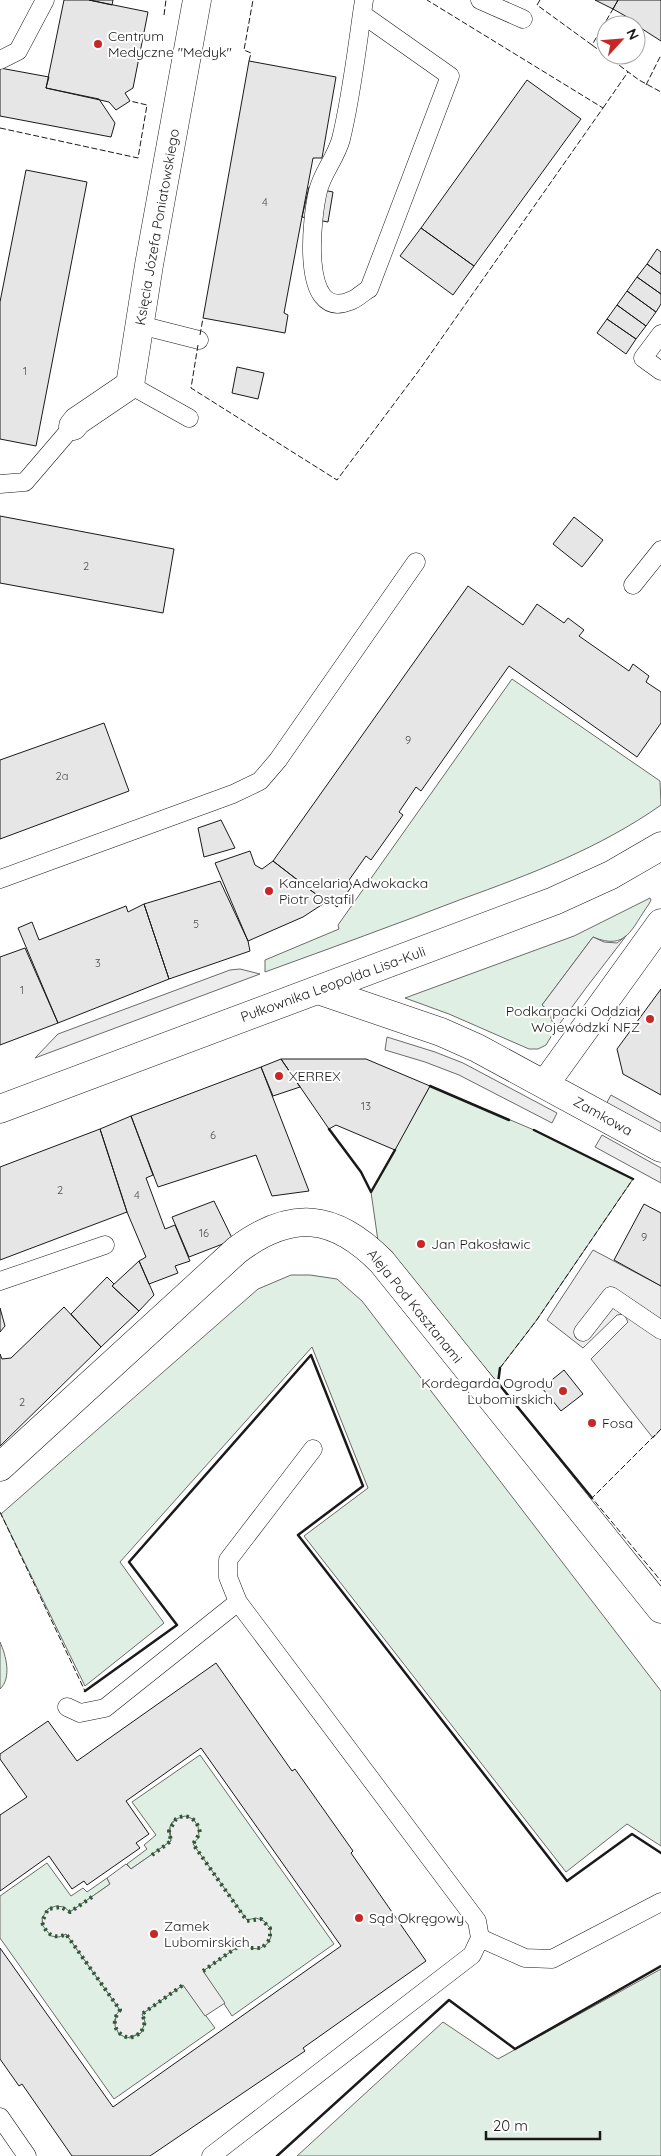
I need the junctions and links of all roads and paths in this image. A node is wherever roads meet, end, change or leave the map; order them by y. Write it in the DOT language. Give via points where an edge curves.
graph roads {
  1 [pos="45,0"];
  2 [pos="197,0"];
  3 [pos="480,0"];
  4 [pos="363,7"];
  5 [pos="523,19"];
  6 [pos="0,60"];
  7 [pos="140,325"];
  8 [pos="661,334"];
  9 [pos="199,340"];
  10 [pos="661,371"];
  11 [pos="130,385"];
  12 [pos="189,418"];
  13 [pos="73,426"];
  14 [pos="0,484"];
  15 [pos="661,550"];
  16 [pos="416,562"];
  17 [pos="633,585"];
  18 [pos="661,846"];
  19 [pos="0,878"];
  20 [pos="661,923"];
  21 [pos="318,990"];
  22 [pos="545,1084"];
  23 [pos="0,1109"];
  24 [pos="661,1148"];
  25 [pos="105,1245"];
  26 [pos="0,1281"];
  27 [pos="661,1330"];
  28 [pos="583,1332"];
  29 [pos="312,1449"];
  30 [pos="0,1467"];
  31 [pos="238,1602"];
  32 [pos="661,1609"];
  33 [pos="67,1707"];
  34 [pos="661,1902"];
  35 [pos="480,1938"];
  36 [pos="0,2117"];
  37 [pos="27,2156"];
  38 [pos="211,2156"];
  1 -- 6 [label="lane" via="18,51"];
  2 -- 7 [label="street, Księcia Józefa Poniatowskiego"];
  3 -- 5 [label="lane"];
  4 -- 4 [label="lane" via="341,141 318,189 312,224 313,275 322,297 334,303 350,302 369,288 450,76"];
  7 -- 9 [label="lane"];
  7 -- 11 [label="street, Księcia Józefa Poniatowskiego"];
  8 -- 10 [label="lane" via="643,358"];
  11 -- 12 [label="lane"];
  11 -- 13 [label="street"];
  13 -- 14 [label="lane" via="25,482"];
  15 -- 17 [label="lane"];
  16 -- 19 [label="lane" via="260,781 233,794"];
  18 -- 21 [label="street, Pułkownika Leopolda Lisa-Kuli" via="611,875 554,902"];
  20 -- 22 [label="street"];
  21 -- 22 [label="street, Zamkowa" via="440,1032"];
  21 -- 23 [label="street, Pułkownika Leopolda Lisa-Kuli"];
  22 -- 24 [label="street, Zamkowa"];
  25 -- 26 [label="lane"];
  27 -- 28 [label="lane" via="611,1296"];
  29 -- 31 [label="lane" via="228,1560 228,1577"];
  30 -- 32 [label="street, Aleja Pod Kasztanami" via="237,1250 273,1227 318,1223 340,1229 363,1243 382,1262"];
  31 -- 33 [label="lane" via="105,1708 80,1713"];
  31 -- 35 [label="lane" via="477,1921"];
  34 -- 35 [label="lane" via="552,1959 525,1958"];
  35 -- 38 [label="lane" via="472,1955"];
  36 -- 37 [label="lane"];
}
